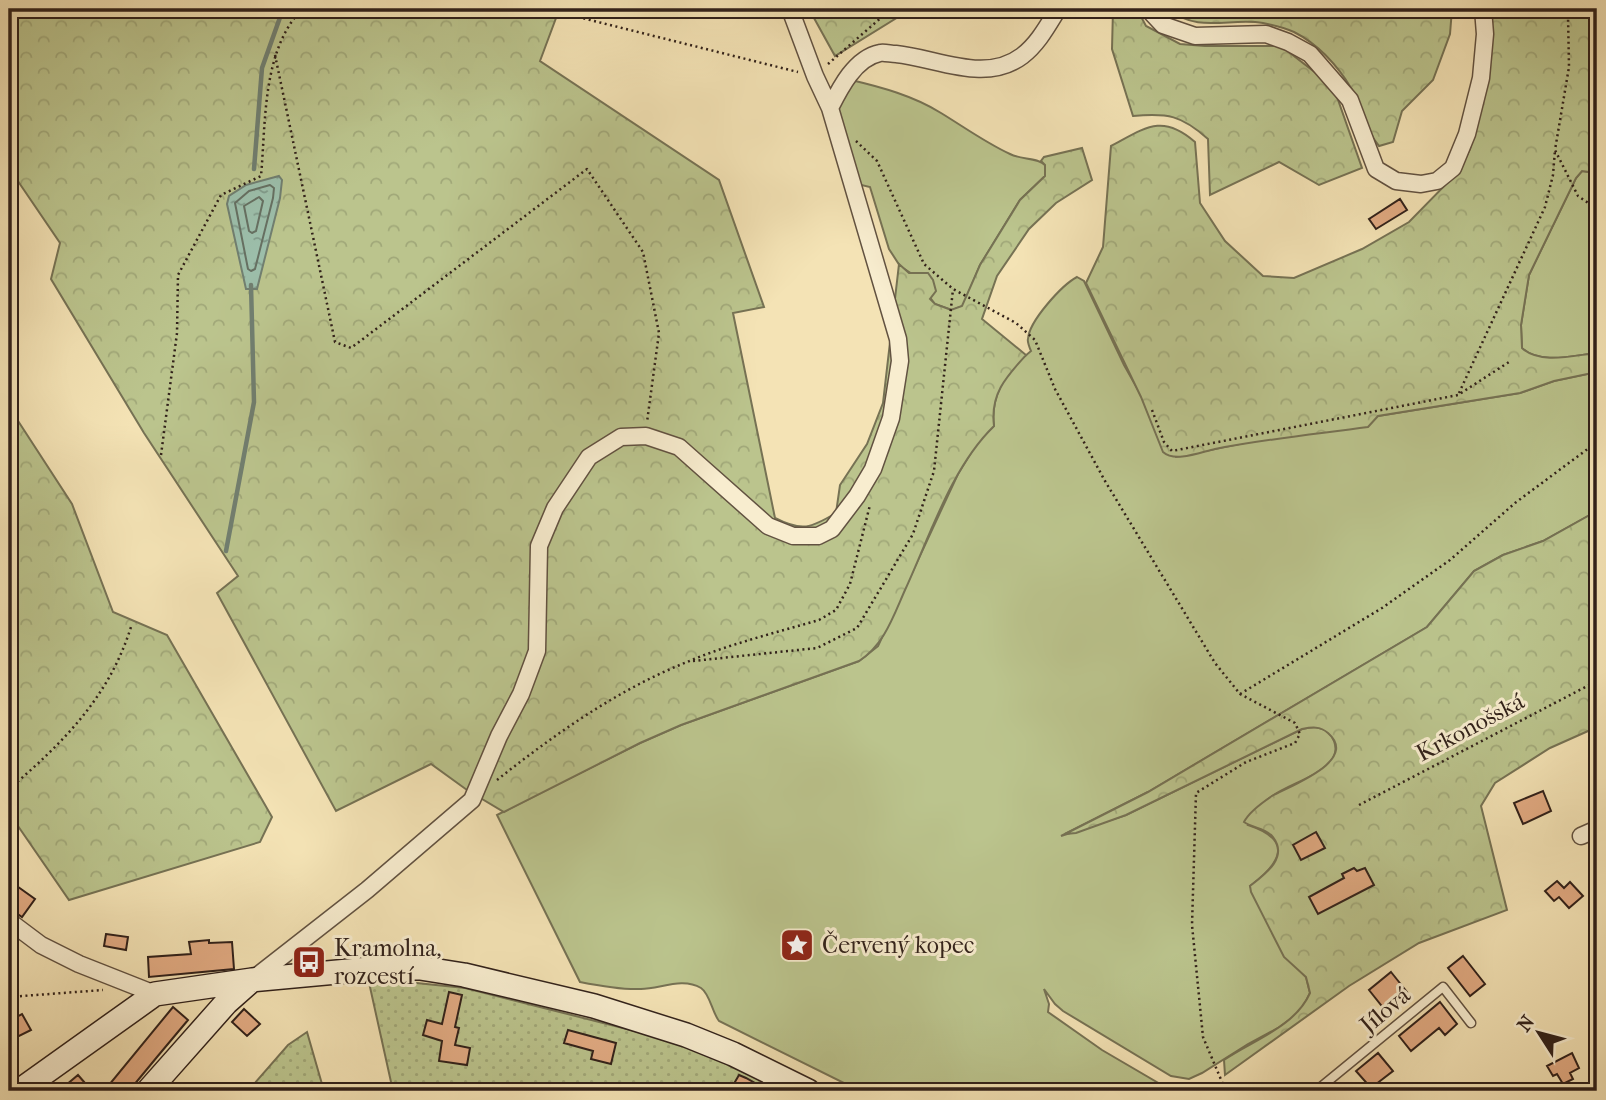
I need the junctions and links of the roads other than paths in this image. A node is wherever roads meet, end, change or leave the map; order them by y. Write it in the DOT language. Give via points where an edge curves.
graph roads {
  1 [pos="790,9"];
  2 [pos="1058,9"];
  3 [pos="1148,9"];
  4 [pos="1483,9"];
  5 [pos="830,108"];
  6 [pos="1597,829"];
  7 [pos="1581,836"];
  8 [pos="9,921"];
  9 [pos="251,980"];
  10 [pos="155,994"];
  11 [pos="1471,1023"];
  12 [pos="19,1091"];
  13 [pos="148,1091"];
  14 [pos="808,1091"];
  15 [pos="1316,1091"];
  1 -- 5 [label="street"];
  2 -- 5 [label="street" via="1036,42 1005,66 968,68 879,53 858,65"];
  3 -- 4 [label="street" via="1163,25 1195,36 1266,34 1310,54 1350,100 1376,169 1396,181 1421,184 1437,181 1453,168 1467,134 1482,78"];
  5 -- 9 [label="street" via="898,339 900,361 891,418 873,469 857,496 832,528 818,536 793,536 768,526 679,447 646,436 621,437 589,457 555,508 539,546 537,651 472,800"];
  6 -- 7 [label="street"];
  8 -- 10 [label="street" via="41,945"];
  9 -- 10 [label="street"];
  9 -- 13 [label="street"];
  9 -- 14 [label="street" via="380,968 464,975 594,1006 686,1035"];
  10 -- 12 [label="street"];
  11 -- 15 [label="lane, Jílová" via="1443,987"];
}
